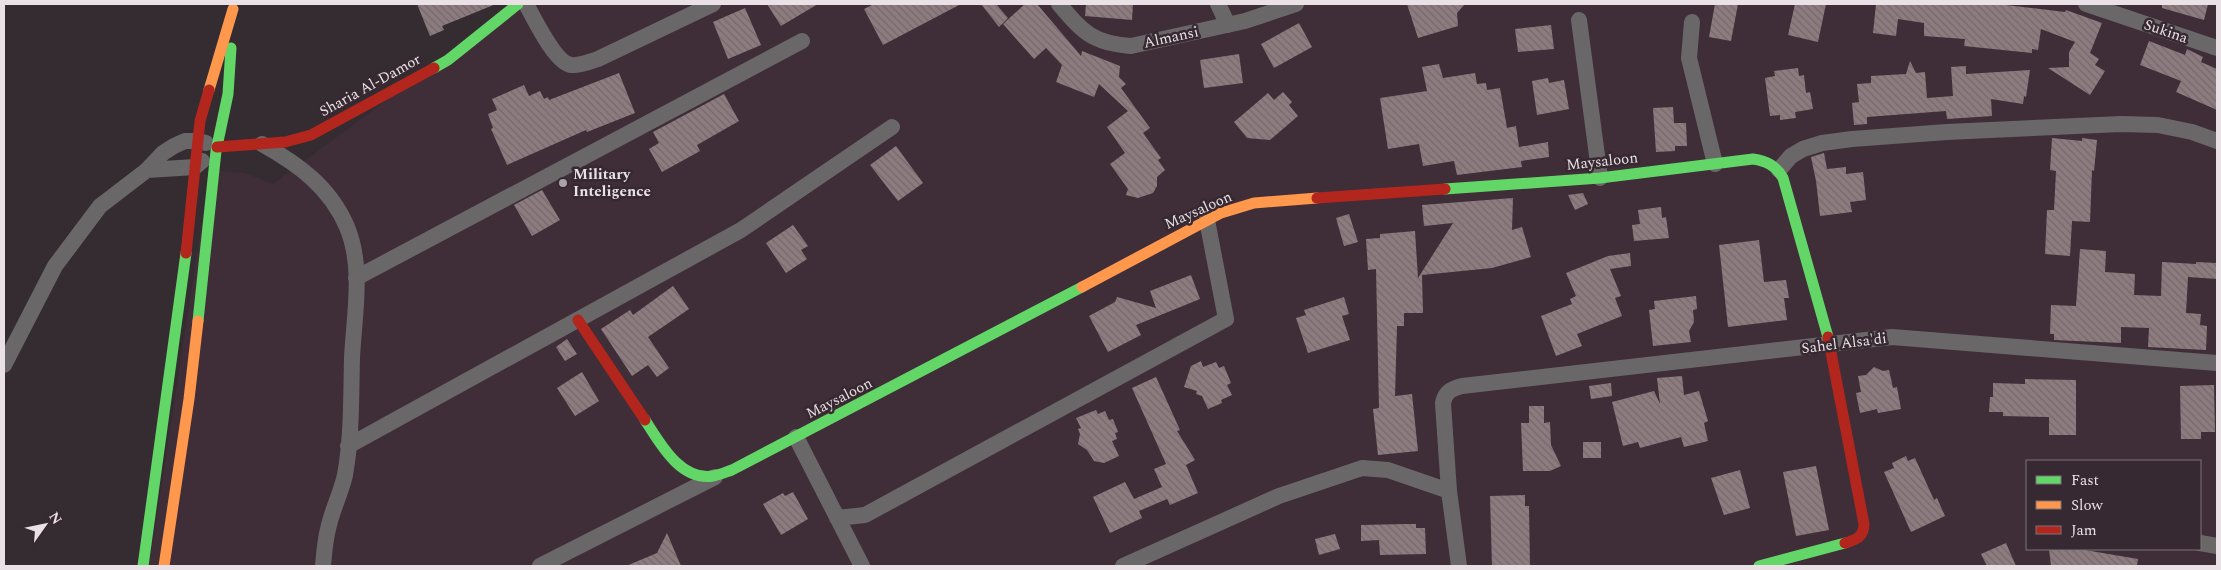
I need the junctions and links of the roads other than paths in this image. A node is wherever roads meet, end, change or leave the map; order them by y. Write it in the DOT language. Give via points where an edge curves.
graph roads {
  1 [pos="518,4"];
  2 [pos="526,4"];
  3 [pos="712,4"];
  4 [pos="1059,4"];
  5 [pos="1218,4"];
  6 [pos="1296,4"];
  7 [pos="2086,4"];
  8 [pos="232,6"];
  9 [pos="1579,20"];
  10 [pos="1692,22"];
  11 [pos="1228,25"];
  12 [pos="802,41"];
  13 [pos="2217,48"];
  14 [pos="892,127"];
  15 [pos="198,140"];
  16 [pos="2217,141"];
  17 [pos="260,143"];
  18 [pos="218,147"];
  19 [pos="1714,164"];
  20 [pos="195,167"];
  21 [pos="147,170"];
  22 [pos="1779,170"];
  23 [pos="1600,178"];
  24 [pos="1207,220"];
  25 [pos="356,278"];
  26 [pos="578,320"];
  27 [pos="1830,344"];
  28 [pos="2217,363"];
  29 [pos="4,364"];
  30 [pos="796,437"];
  31 [pos="348,446"];
  32 [pos="720,475"];
  33 [pos="1449,491"];
  34 [pos="837,518"];
  35 [pos="2201,543"];
  36 [pos="2217,546"];
  37 [pos="143,566"];
  38 [pos="164,566"];
  39 [pos="323,566"];
  40 [pos="540,566"];
  41 [pos="862,566"];
  42 [pos="1123,566"];
  43 [pos="1459,566"];
  44 [pos="1759,566"];
  1 -- 17 [label="street, Sharia Al-Damor" via="448,60 311,135 285,142"];
  2 -- 3 [label="street" via="555,53 562,62 571,65 598,59"];
  4 -- 11 [label="street, Almansi" via="1077,25 1094,38 1114,45 1130,46"];
  5 -- 11 [label="street"];
  6 -- 11 [label="street, Almansi"];
  7 -- 13 [label="street, Sukina"];
  8 -- 15 [label="street" via="200,121"];
  8 -- 18 [label="street" via="228,94"];
  9 -- 23 [label="street"];
  10 -- 19 [label="street" via="1689,58"];
  12 -- 25 [label="street"];
  14 -- 26 [label="street" via="742,230"];
  15 -- 18 [label="street"];
  15 -- 20 [label="street"];
  15 -- 21 [label="street" via="174,146"];
  16 -- 22 [label="street" via="2158,125 1947,132 1822,144 1791,156"];
  17 -- 18 [label="street, Sharia Al-Damor"];
  17 -- 25 [label="street" via="306,172 320,184 335,205 347,227"];
  18 -- 20 [label="street"];
  18 -- 38 [label="street" via="189,399"];
  19 -- 22 [label="street, Maysaloon" via="1758,159"];
  19 -- 23 [label="street, Maysaloon"];
  20 -- 21 [label="street"];
  20 -- 37 [label="street" via="183,284"];
  21 -- 29 [label="street" via="100,206 55,266"];
  22 -- 27 [label="street"];
  23 -- 24 [label="street, Maysaloon" via="1254,203"];
  24 -- 30 [label="street, Maysaloon"];
  24 -- 34 [label="street" via="1226,319 865,514"];
  25 -- 31 [label="street"];
  26 -- 31 [label="street"];
  26 -- 32 [label="street, Maysaloon" via="669,456 696,474"];
  27 -- 28 [label="street, Sahel Alsa'di" via="1892,337"];
  27 -- 33 [label="street, Sahel Alsa'di" via="1462,386 1449,391 1443,403"];
  27 -- 44 [label="street" via="1864,531 1857,540"];
  30 -- 32 [label="street, Maysaloon"];
  30 -- 34 [label="street"];
  31 -- 39 [label="street" via="345,476 328,528"];
  32 -- 40 [label="street"];
  33 -- 42 [label="street" via="1388,470 1362,468 1279,496"];
  33 -- 43 [label="street"];
  34 -- 41 [label="street"];
  35 -- 36 [label="street"];
}
